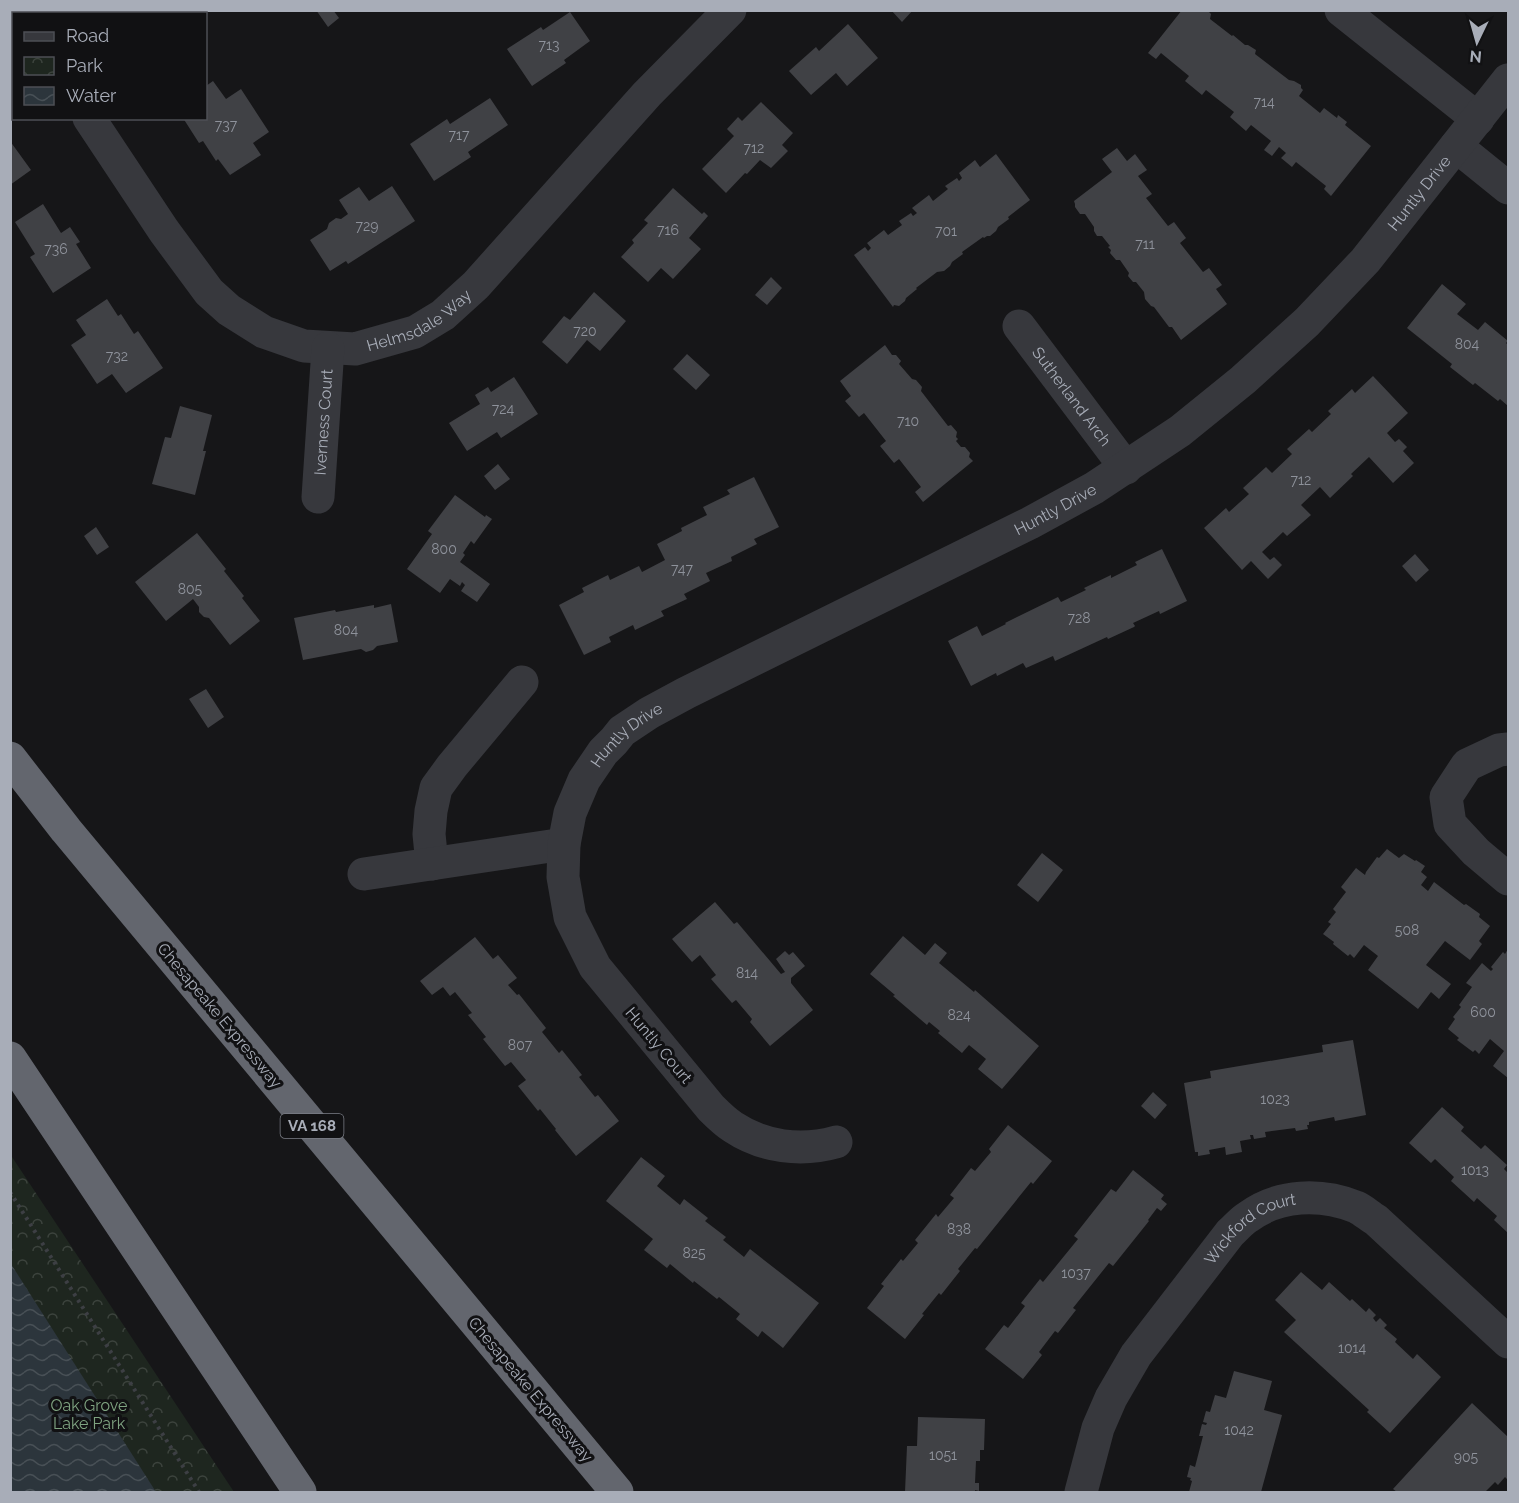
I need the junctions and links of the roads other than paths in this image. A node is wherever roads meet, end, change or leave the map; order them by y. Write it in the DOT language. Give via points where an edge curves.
graph roads {
  1 [pos="730,10"];
  2 [pos="1341,10"];
  3 [pos="1509,80"];
  4 [pos="1478,119"];
  5 [pos="90,120"];
  6 [pos="1456,147"];
  7 [pos="1509,188"];
  8 [pos="1019,326"];
  9 [pos="328,348"];
  10 [pos="1126,468"];
  11 [pos="318,497"];
  12 [pos="522,682"];
  13 [pos="1509,749"];
  14 [pos="10,758"];
  15 [pos="564,851"];
  16 [pos="432,864"];
  17 [pos="364,874"];
  18 [pos="1509,879"];
  19 [pos="10,1058"];
  20 [pos="836,1142"];
  21 [pos="1509,1342"];
  22 [pos="300,1492"];
  23 [pos="617,1492"];
  24 [pos="1081,1492"];
  1 -- 9 [label="street, Helmsdale Way" via="647,93 476,285 443,315 415,332 385,341 355,349"];
  2 -- 4 [label="street"];
  3 -- 4 [label="street, Huntly Drive"];
  4 -- 6 [label="street, Huntly Drive"];
  5 -- 9 [label="street, Helmsdale Way" via="209,292 264,332 304,346"];
  6 -- 7 [label="street"];
  6 -- 10 [label="street, Huntly Drive" via="1365,261 1307,322 1180,431"];
  8 -- 10 [label="street, Sutherland Arch"];
  9 -- 11 [label="street, Iverness Court"];
  10 -- 15 [label="street, Huntly Drive" via="1030,523 686,693 622,731 584,780 570,813"];
  12 -- 16 [label="street" via="436,788 429,834"];
  13 -- 18 [label="street" via="1467,765 1446,797 1450,824"];
  14 -- 23 [label="highway, Chesapeake Expressway / VA 168"];
  15 -- 16 [label="street"];
  15 -- 20 [label="street, Huntly Court" via="563,877 570,917 595,967 711,1108 731,1126 759,1141 790,1147"];
  16 -- 17 [label="street"];
  19 -- 22 [label="highway"];
  21 -- 24 [label="street, Wickford Court" via="1358,1208 1308,1197 1279,1201 1248,1216 1230,1233 1136,1355 1098,1428"];
}
